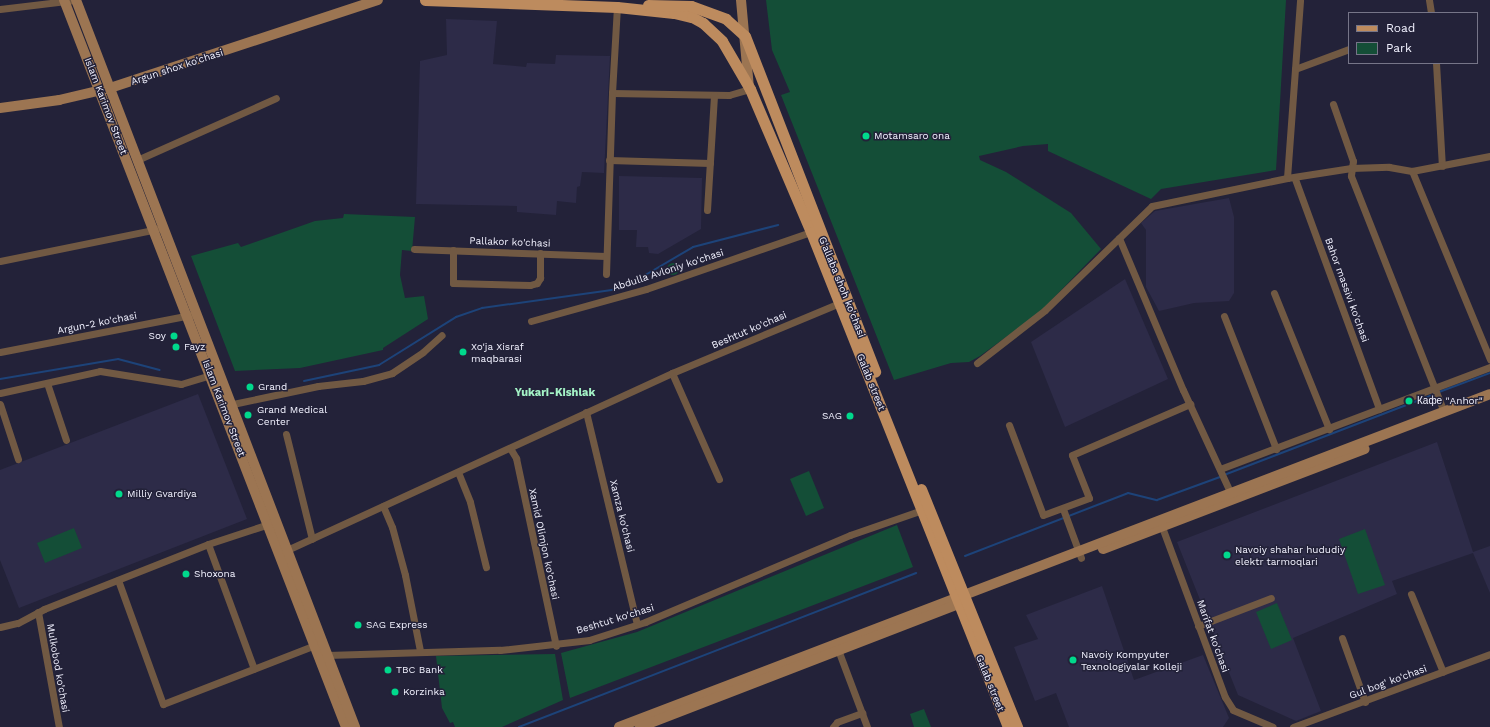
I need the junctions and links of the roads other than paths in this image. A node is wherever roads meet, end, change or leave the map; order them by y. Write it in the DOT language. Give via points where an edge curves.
graph roads {
  1 [pos="76,0"];
  2 [pos="359,0"];
  3 [pos="378,0"];
  4 [pos="425,0"];
  5 [pos="691,0"];
  6 [pos="740,0"];
  7 [pos="1300,0"];
  8 [pos="1431,0"];
  9 [pos="65,1"];
  10 [pos="588,3"];
  11 [pos="670,4"];
  12 [pos="617,7"];
  13 [pos="0,8"];
  14 [pos="351,10"];
  15 [pos="1430,12"];
  16 [pos="745,36"];
  17 [pos="1348,49"];
  18 [pos="1436,64"];
  19 [pos="1295,70"];
  20 [pos="750,89"];
  21 [pos="105,90"];
  22 [pos="612,92"];
  23 [pos="714,95"];
  24 [pos="276,98"];
  25 [pos="1333,104"];
  26 [pos="0,108"];
  27 [pos="1490,156"];
  28 [pos="137,160"];
  29 [pos="609,160"];
  30 [pos="710,163"];
  31 [pos="1442,166"];
  32 [pos="1351,168"];
  33 [pos="1412,171"];
  34 [pos="1286,178"];
  35 [pos="1295,179"];
  36 [pos="708,210"];
  37 [pos="159,229"];
  38 [pos="811,232"];
  39 [pos="1119,238"];
  40 [pos="414,249"];
  41 [pos="453,250"];
  42 [pos="540,253"];
  43 [pos="606,256"];
  44 [pos="0,261"];
  45 [pos="606,274"];
  46 [pos="1274,294"];
  47 [pos="839,303"];
  48 [pos="192,315"];
  49 [pos="1224,316"];
  50 [pos="530,321"];
  51 [pos="442,335"];
  52 [pos="0,352"];
  53 [pos="1490,359"];
  54 [pos="977,363"];
  55 [pos="1490,367"];
  56 [pos="672,373"];
  57 [pos="216,374"];
  58 [pos="47,383"];
  59 [pos="1435,389"];
  60 [pos="0,393"];
  61 [pos="1490,394"];
  62 [pos="1490,402"];
  63 [pos="0,404"];
  64 [pos="1190,404"];
  65 [pos="228,405"];
  66 [pos="1379,409"];
  67 [pos="586,412"];
  68 [pos="1444,412"];
  69 [pos="1009,425"];
  70 [pos="1329,429"];
  71 [pos="286,434"];
  72 [pos="66,440"];
  73 [pos="510,448"];
  74 [pos="1276,448"];
  75 [pos="18,458"];
  76 [pos="1220,469"];
  77 [pos="458,472"];
  78 [pos="719,479"];
  79 [pos="1232,496"];
  80 [pos="383,506"];
  81 [pos="1063,509"];
  82 [pos="922,510"];
  83 [pos="271,523"];
  84 [pos="1162,527"];
  85 [pos="312,539"];
  86 [pos="208,544"];
  87 [pos="287,550"];
  88 [pos="1080,554"];
  89 [pos="486,567"];
  90 [pos="118,580"];
  91 [pos="1412,594"];
  92 [pos="1271,598"];
  93 [pos="960,599"];
  94 [pos="38,612"];
  95 [pos="637,624"];
  96 [pos="1198,626"];
  97 [pos="0,627"];
  98 [pos="1342,638"];
  99 [pos="318,644"];
  100 [pos="556,646"];
  101 [pos="837,647"];
  102 [pos="420,651"];
  103 [pos="1490,654"];
  104 [pos="327,655"];
  105 [pos="254,669"];
  106 [pos="1443,672"];
  107 [pos="1365,702"];
  108 [pos="862,713"];
  109 [pos="59,727"];
  110 [pos="346,727"];
  111 [pos="356,727"];
  112 [pos="619,727"];
  113 [pos="640,727"];
  114 [pos="833,727"];
  115 [pos="867,727"];
  116 [pos="1008,727"];
  117 [pos="1017,727"];
  118 [pos="1272,727"];
  119 [pos="1293,727"];
  1 -- 9 [label="street"];
  1 -- 21 [label="main road, Islam Karimov Street"];
  2 -- 14 [label="main road"];
  3 -- 14 [label="main road, Argun shox ko'chasi"];
  4 -- 10 [label="main road"];
  5 -- 11 [label="main road"];
  6 -- 16 [label="main road, Galab street"];
  7 -- 19 [label="street"];
  8 -- 15 [label="street"];
  9 -- 13 [label="street"];
  9 -- 21 [label="main road, Islam Karimov Street"];
  10 -- 12 [label="main road"];
  11 -- 12 [label="main road"];
  11 -- 16 [label="main road" via="691,6 717,15"];
  12 -- 20 [label="main road" via="682,14 704,23 722,41"];
  12 -- 22 [label="street"];
  14 -- 21 [label="main road, Argun shox ko'chasi"];
  16 -- 20 [label="main road, Galab street"];
  16 -- 93 [label="main road, G'allaba shoh ko'chasi"];
  17 -- 19 [label="street"];
  18 -- 31 [label="street"];
  19 -- 34 [label="street"];
  20 -- 23 [label="street" via="738,94"];
  20 -- 38 [label="main road, Galab street"];
  21 -- 26 [label="main road, Argun shox ko'chasi" via="59,100"];
  21 -- 28 [label="main road, Islam Karimov Street"];
  21 -- 37 [label="main road, Islam Karimov Street"];
  22 -- 23 [label="street"];
  22 -- 29 [label="street"];
  23 -- 30 [label="street"];
  24 -- 28 [label="street"];
  25 -- 32 [label="street" via="1353,161"];
  27 -- 31 [label="street"];
  28 -- 37 [label="main road, Islam Karimov Street"];
  29 -- 30 [label="street"];
  29 -- 43 [label="street"];
  30 -- 36 [label="street"];
  31 -- 33 [label="street"];
  32 -- 33 [label="street" via="1389,167"];
  32 -- 35 [label="street"];
  32 -- 59 [label="street" via="1351,176"];
  33 -- 53 [label="street"];
  34 -- 35 [label="street"];
  34 -- 39 [label="street" via="1152,206"];
  35 -- 66 [label="street, Bahor massivi ko'chasi"];
  37 -- 44 [label="street"];
  37 -- 48 [label="main road, Islam Karimov Street"];
  38 -- 47 [label="main road, Galab street"];
  38 -- 50 [label="street, Abdulla Avloniy ko'chasi" via="646,289"];
  39 -- 54 [label="street" via="1045,310"];
  39 -- 64 [label="street"];
  40 -- 41 [label="street, Pallakor ko'chasi"];
  41 -- 42 [label="street, Pallakor ko'chasi"];
  41 -- 42 [label="street" via="453,283 537,283 540,278"];
  42 -- 43 [label="street, Pallakor ko'chasi"];
  43 -- 45 [label="street"];
  46 -- 70 [label="street"];
  47 -- 56 [label="street, Beshtut ko'chasi"];
  47 -- 82 [label="main road, Galab street"];
  48 -- 52 [label="street, Argun-2 ko'chasi"];
  48 -- 57 [label="main road, Islam Karimov Street"];
  49 -- 74 [label="street"];
  51 -- 65 [label="street" via="423,352 392,373 363,382 312,387"];
  55 -- 59 [label="street"];
  56 -- 67 [label="street, Beshtut ko'chasi"];
  56 -- 78 [label="street"];
  57 -- 58 [label="street" via="181,384 100,372"];
  57 -- 65 [label="main road, Islam Karimov Street"];
  58 -- 60 [label="street"];
  58 -- 72 [label="street"];
  59 -- 66 [label="street"];
  59 -- 68 [label="street"];
  61 -- 68 [label="main road"];
  62 -- 79 [label="main road"];
  63 -- 75 [label="street"];
  64 -- 76 [label="street"];
  64 -- 81 [label="street" via="1072,455 1089,498"];
  65 -- 83 [label="main road, Islam Karimov Street"];
  66 -- 70 [label="street"];
  67 -- 73 [label="street, Beshtut ko'chasi"];
  67 -- 95 [label="street, Xamza ko'chasi"];
  68 -- 79 [label="main road"];
  69 -- 81 [label="street" via="1043,515"];
  70 -- 74 [label="street"];
  71 -- 85 [label="street"];
  73 -- 77 [label="street, Beshtut ko'chasi"];
  73 -- 100 [label="street, Xamid Olimjon ko'chasi" via="516,458"];
  74 -- 76 [label="street"];
  76 -- 79 [label="street"];
  77 -- 80 [label="street, Beshtut ko'chasi"];
  77 -- 89 [label="street" via="470,502"];
  79 -- 84 [label="main road"];
  79 -- 88 [label="main road"];
  80 -- 85 [label="street, Beshtut ko'chasi"];
  80 -- 102 [label="street" via="392,527 405,575"];
  81 -- 88 [label="street"];
  82 -- 93 [label="main road, Galab street"];
  82 -- 95 [label="street, Beshtut ko'chasi" via="850,535"];
  83 -- 86 [label="street"];
  83 -- 87 [label="main road, Islam Karimov Street"];
  83 -- 99 [label="main road, Islam Karimov Street"];
  84 -- 88 [label="main road"];
  84 -- 96 [label="street, Marifat ko'chasi"];
  85 -- 87 [label="street, Beshtut ko'chasi"];
  86 -- 90 [label="street"];
  86 -- 105 [label="street"];
  87 -- 99 [label="main road, Islam Karimov Street"];
  88 -- 93 [label="main road"];
  90 -- 94 [label="street"];
  90 -- 105 [label="street" via="163,704"];
  91 -- 106 [label="street"];
  92 -- 96 [label="street"];
  93 -- 101 [label="main road"];
  93 -- 116 [label="main road, Galab street"];
  93 -- 117 [label="main road, G'allaba shoh ko'chasi" via="977,627"];
  94 -- 97 [label="street" via="18,623"];
  94 -- 109 [label="street, Mulkobod ko'chasi"];
  95 -- 100 [label="street, Beshtut ko'chasi" via="589,640"];
  96 -- 118 [label="street, Marifat ko'chasi" via="1224,697 1233,710"];
  98 -- 107 [label="street"];
  99 -- 104 [label="main road, Islam Karimov Street"];
  99 -- 105 [label="street"];
  99 -- 110 [label="main road, Islam Karimov Street"];
  100 -- 102 [label="street, Beshtut ko'chasi"];
  101 -- 108 [label="street"];
  101 -- 112 [label="main road"];
  101 -- 113 [label="main road"];
  102 -- 104 [label="street, Beshtut ko'chasi"];
  103 -- 106 [label="street, Gul bog' ko'chasi"];
  104 -- 111 [label="main road, Islam Karimov Street"];
  106 -- 107 [label="street, Gul bog' ko'chasi"];
  107 -- 119 [label="street, Gul bog' ko'chasi"];
  108 -- 114 [label="street" via="837,722"];
  108 -- 115 [label="street"];
}
